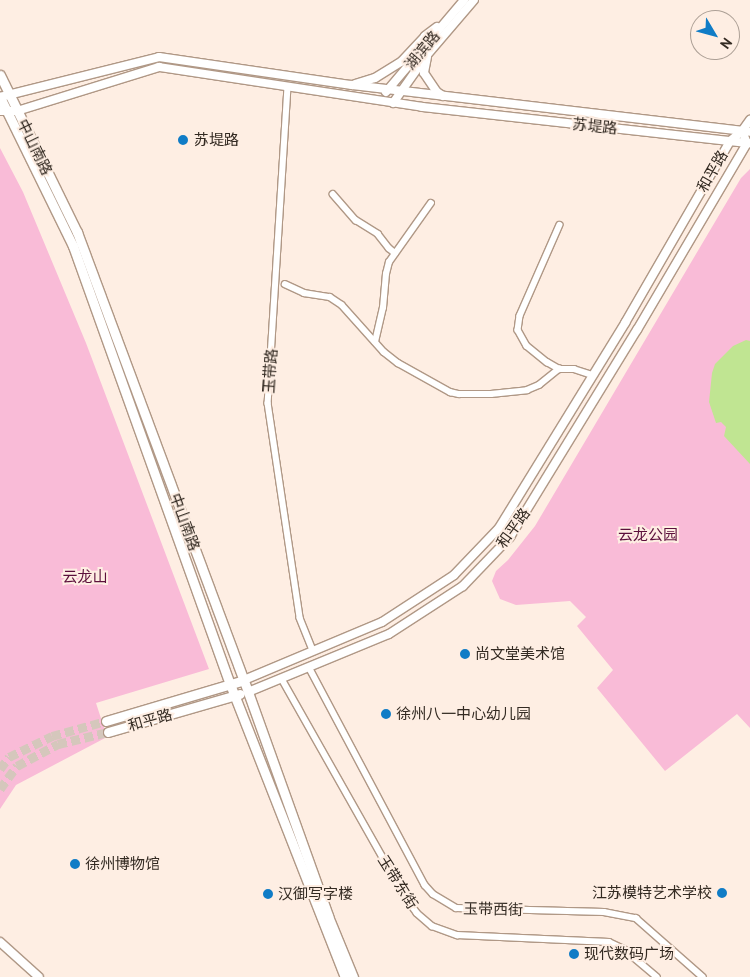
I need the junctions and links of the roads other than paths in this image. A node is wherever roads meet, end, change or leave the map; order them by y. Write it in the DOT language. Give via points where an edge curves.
graph roads {
  1 [pos="464,0"];
  2 [pos="474,0"];
  3 [pos="447,20"];
  4 [pos="427,55"];
  5 [pos="0,75"];
  6 [pos="352,85"];
  7 [pos="285,86"];
  8 [pos="388,89"];
  9 [pos="402,91"];
  10 [pos="10,94"];
  11 [pos="444,96"];
  12 [pos="0,97"];
  13 [pos="380,101"];
  14 [pos="393,102"];
  15 [pos="17,111"];
  16 [pos="3,112"];
  17 [pos="750,120"];
  18 [pos="746,132"];
  19 [pos="730,141"];
  20 [pos="748,143"];
  21 [pos="333,194"];
  22 [pos="431,203"];
  23 [pos="560,225"];
  24 [pos="395,253"];
  25 [pos="285,284"];
  26 [pos="375,342"];
  27 [pos="559,369"];
  28 [pos="593,375"];
  29 [pos="313,651"];
  30 [pos="310,667"];
  31 [pos="282,679"];
  32 [pos="244,680"];
  33 [pos="230,684"];
  34 [pos="248,692"];
  35 [pos="235,696"];
  36 [pos="106,721"];
  37 [pos="108,732"];
  38 [pos="0,942"];
  39 [pos="39,977"];
  40 [pos="345,977"];
  41 [pos="354,977"];
  42 [pos="657,977"];
  43 [pos="703,977"];
  1 -- 3 [label="main road, 湖滨路"];
  2 -- 4 [label="main road, 湖滨路"];
  3 -- 6 [label="main road" via="425,36 402,61 375,78"];
  3 -- 8 [label="main road, 湖滨路"];
  4 -- 9 [label="main road, 湖滨路"];
  4 -- 11 [label="main road" via="424,73 437,92"];
  5 -- 10 [label="main road, 中山南路"];
  6 -- 8 [label="main road, 苏堤路"];
  6 -- 10 [label="main road, 苏堤路" via="159,57"];
  7 -- 13 [label="main road, 苏堤路"];
  7 -- 15 [label="main road, 苏堤路" via="159,67"];
  7 -- 29 [label="street, 玉带路" via="268,404 300,618"];
  8 -- 9 [label="main road, 苏堤路"];
  8 -- 13 [label="main road, 湖滨路"];
  9 -- 11 [label="main road, 苏堤路"];
  9 -- 14 [label="main road, 湖滨路"];
  10 -- 12 [label="main road, 苏堤路"];
  10 -- 15 [label="main road, 中山南路"];
  11 -- 18 [label="main road, 苏堤路"];
  12 -- 16 [label="main road, 中山南路"];
  13 -- 14 [label="main road, 苏堤路"];
  14 -- 19 [label="main road, 苏堤路"];
  15 -- 16 [label="main road, 苏堤路"];
  15 -- 32 [label="main road, 中山南路" via="77,232"];
  16 -- 33 [label="main road, 中山南路" via="72,246"];
  17 -- 18 [label="main road, 和平路"];
  18 -- 19 [label="main road, 和平路"];
  18 -- 20 [label="main road, 和平路"];
  19 -- 20 [label="main road, 苏堤路"];
  19 -- 28 [label="main road, 和平路"];
  20 -- 30 [label="main road, 和平路" via="510,537 463,586 389,634"];
  21 -- 24 [label="street" via="356,220 378,234"];
  22 -- 24 [label="street"];
  23 -- 27 [label="street" via="520,316 518,330 527,346"];
  24 -- 26 [label="street" via="386,274"];
  25 -- 26 [label="street" via="304,293 330,297 342,305"];
  26 -- 27 [label="street" via="406,368 459,394 527,390"];
  27 -- 28 [label="street" via="574,369"];
  28 -- 29 [label="main road, 和平路" via="499,528 454,575 382,622"];
  29 -- 32 [label="main road, 和平路"];
  30 -- 31 [label="main road, 和平路"];
  30 -- 43 [label="street, 玉带西街" via="425,885 433,894 456,908 604,912 636,918"];
  31 -- 34 [label="main road, 和平路"];
  31 -- 42 [label="street, 玉带东街" via="404,895 432,926 457,935 609,942 624,949"];
  32 -- 33 [label="main road, 和平路"];
  32 -- 34 [label="main road, 中山南路"];
  33 -- 35 [label="main road, 中山南路"];
  33 -- 36 [label="main road, 和平路"];
  34 -- 35 [label="main road, 和平路"];
  34 -- 41 [label="main road, 中山南路" via="328,916"];
  35 -- 37 [label="main road, 和平路"];
  35 -- 40 [label="main road, 中山南路"];
  38 -- 39 [label="main road"];
}
